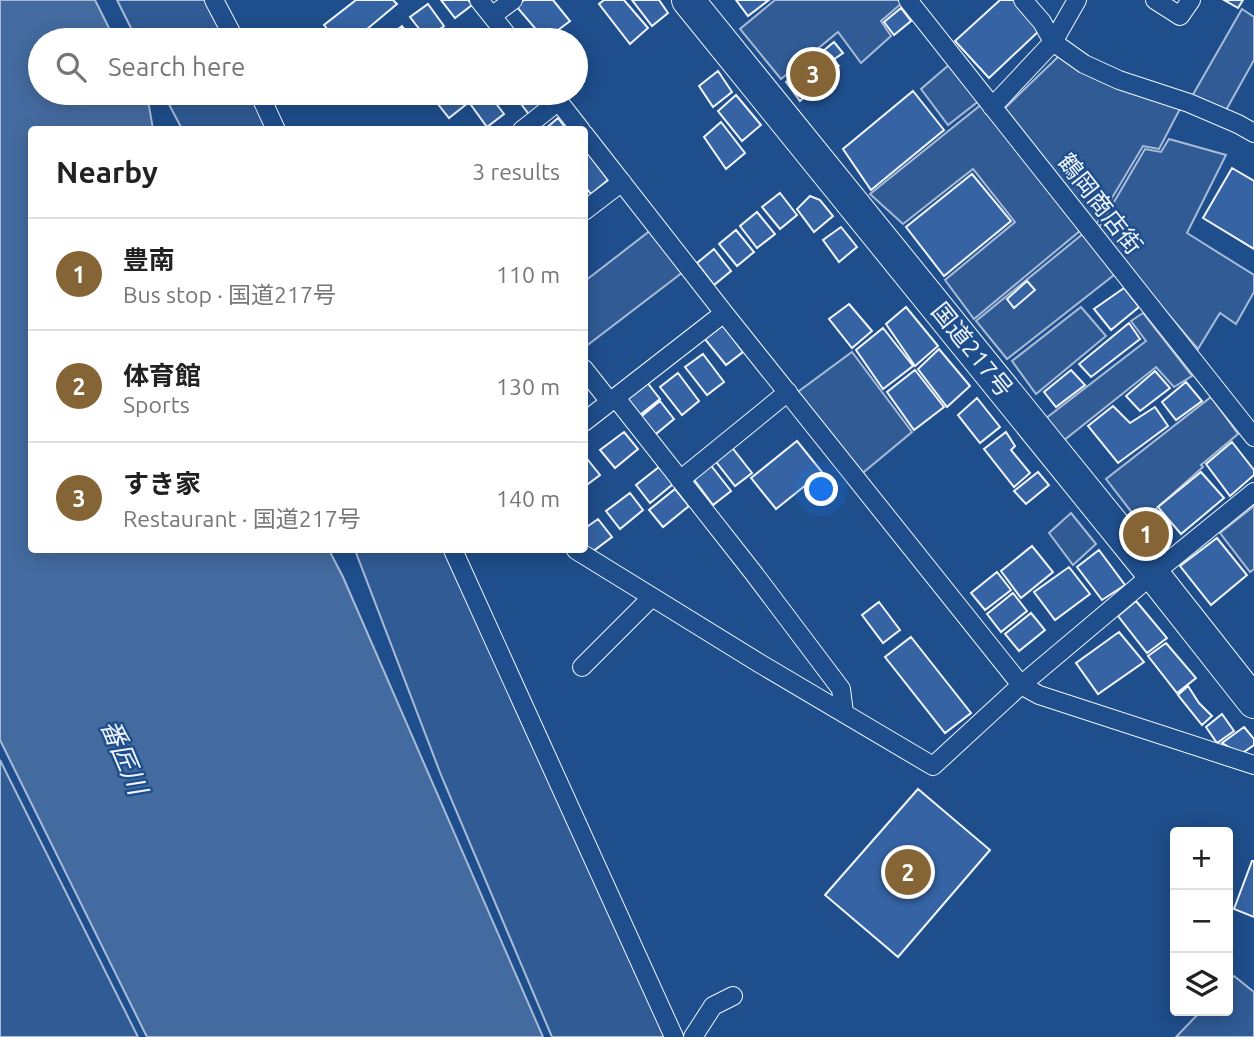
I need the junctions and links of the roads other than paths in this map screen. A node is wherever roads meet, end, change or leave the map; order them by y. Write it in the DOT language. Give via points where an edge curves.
graph roads {
  1 [pos="214,0"];
  2 [pos="479,0"];
  3 [pos="513,0"];
  4 [pos="688,0"];
  5 [pos="908,0"];
  6 [pos="1023,0"];
  7 [pos="1077,0"];
  8 [pos="1154,0"];
  9 [pos="1191,0"];
  10 [pos="492,16"];
  11 [pos="229,28"];
  12 [pos="502,28"];
  13 [pos="1053,42"];
  14 [pos="265,105"];
  15 [pos="548,105"];
  16 [pos="562,105"];
  17 [pos="992,107"];
  18 [pos="274,126"];
  19 [pos="526,126"];
  20 [pos="578,126"];
  21 [pos="1254,134"];
  22 [pos="588,139"];
  23 [pos="622,182"];
  24 [pos="588,209"];
  25 [pos="724,313"];
  26 [pos="588,373"];
  27 [pos="788,393"];
  28 [pos="613,400"];
  29 [pos="588,419"];
  30 [pos="1254,437"];
  31 [pos="680,480"];
  32 [pos="1254,492"];
  33 [pos="454,553"];
  34 [pos="581,553"];
  35 [pos="1153,574"];
  36 [pos="652,597"];
  37 [pos="582,667"];
  38 [pos="1021,685"];
  39 [pos="1254,702"];
  40 [pos="844,713"];
  41 [pos="1254,765"];
  42 [pos="733,996"];
  43 [pos="674,1037"];
  44 [pos="693,1037"];
  1 -- 11 [label="street"];
  2 -- 10 [label="street"];
  3 -- 10 [label="street"];
  4 -- 35 [label="highway, 国道217号"];
  5 -- 17 [label="street, 鶴岡商店街"];
  6 -- 13 [label="street"];
  7 -- 13 [label="street"];
  8 -- 9 [label="street" via="1181,16"];
  10 -- 12 [label="street"];
  13 -- 17 [label="street"];
  13 -- 21 [label="street" via="1084,64 1189,103"];
  14 -- 18 [label="street"];
  15 -- 19 [label="street"];
  16 -- 20 [label="street"];
  17 -- 30 [label="street, 鶴岡商店街"];
  22 -- 23 [label="street"];
  23 -- 24 [label="street"];
  23 -- 25 [label="street"];
  25 -- 27 [label="street"];
  25 -- 28 [label="street"];
  26 -- 28 [label="street"];
  27 -- 31 [label="street"];
  27 -- 38 [label="street"];
  28 -- 29 [label="street"];
  28 -- 31 [label="street"];
  31 -- 40 [label="street" via="841,689"];
  32 -- 35 [label="street"];
  33 -- 43 [label="street"];
  34 -- 36 [label="street"];
  35 -- 38 [label="street"];
  35 -- 39 [label="highway, 国道217号"];
  36 -- 37 [label="street"];
  36 -- 40 [label="street"];
  38 -- 40 [label="street" via="933,766"];
  38 -- 41 [label="street" via="1039,695"];
  42 -- 44 [label="street" via="713,1006"];
}
